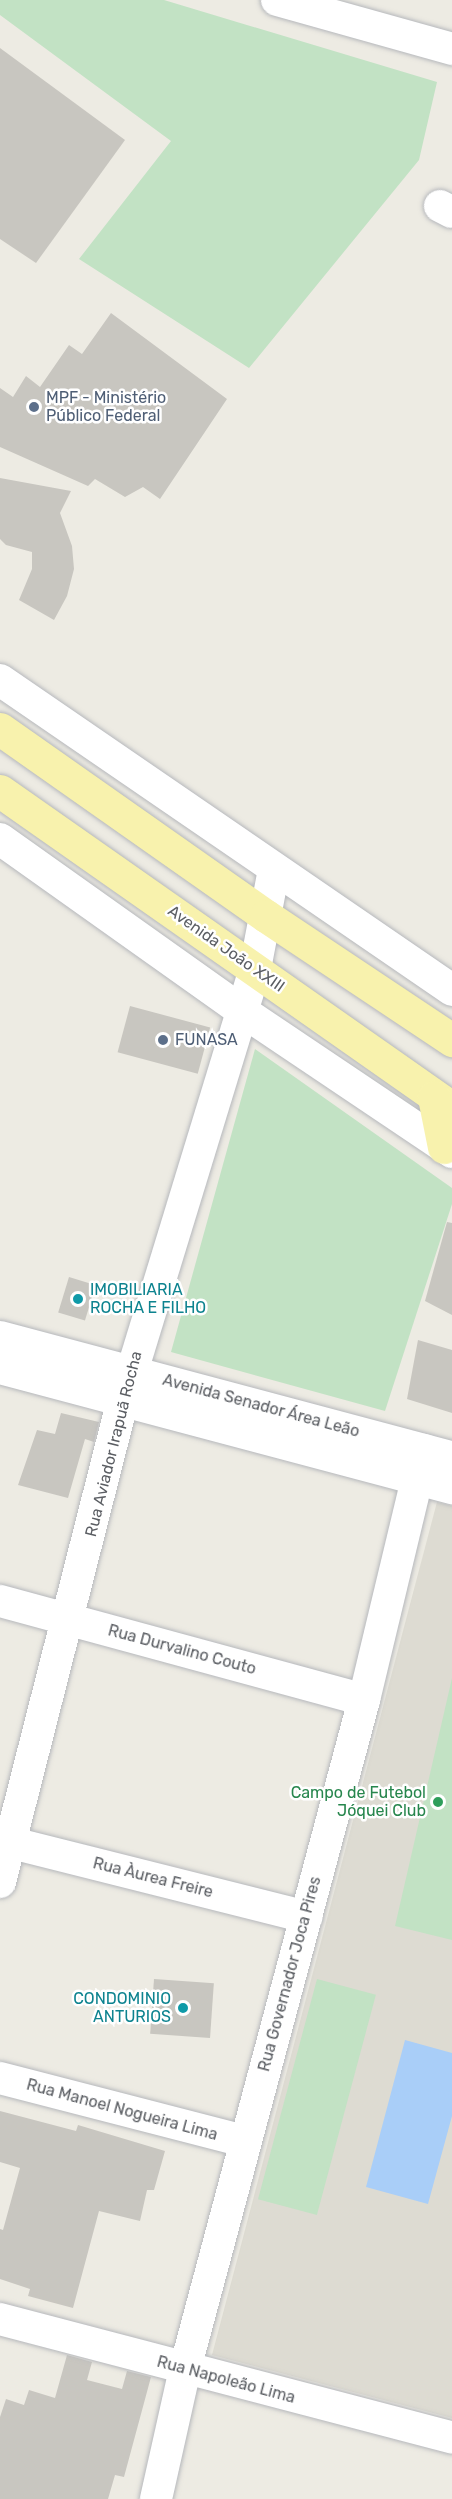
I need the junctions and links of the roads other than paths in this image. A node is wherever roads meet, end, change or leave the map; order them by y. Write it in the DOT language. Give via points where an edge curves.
graph roads {
  1 [pos="277,0"];
  2 [pos="452,49"];
  3 [pos="0,680"];
  4 [pos="0,729"];
  5 [pos="0,791"];
  6 [pos="0,839"];
  7 [pos="274,869"];
  8 [pos="266,916"];
  9 [pos="255,969"];
  10 [pos="452,990"];
  11 [pos="242,1011"];
  12 [pos="452,1040"];
  13 [pos="443,1103"];
  14 [pos="448,1149"];
  15 [pos="0,1337"];
  16 [pos="0,1368"];
  17 [pos="127,1386"];
  18 [pos="431,1462"];
  19 [pos="452,1488"];
  20 [pos="0,1601"];
  21 [pos="70,1619"];
  22 [pos="364,1700"];
  23 [pos="5,1841"];
  24 [pos="0,1882"];
  25 [pos="306,1917"];
  26 [pos="0,2078"];
  27 [pos="244,2142"];
  28 [pos="0,2319"];
  29 [pos="184,2369"];
  30 [pos="452,2438"];
  31 [pos="156,2499"];
  1 -- 2 [label="street"];
  3 -- 7 [label="street"];
  4 -- 8 [label="main road"];
  5 -- 9 [label="main road, Avenida João XXIII"];
  6 -- 11 [label="street"];
  7 -- 8 [label="street, Rua Aviador Irapuã Rocha"];
  7 -- 10 [label="street"];
  8 -- 9 [label="street, Rua Aviador Irapuã Rocha"];
  8 -- 12 [label="main road"];
  9 -- 11 [label="street, Rua Aviador Irapuã Rocha"];
  9 -- 13 [label="main road, Avenida João XXIII"];
  11 -- 14 [label="street"];
  11 -- 17 [label="street, Rua Aviador Irapuã Rocha"];
  13 -- 14 [label="main road"];
  15 -- 17 [label="street, Avenida Senador Área Leão"];
  16 -- 17 [label="street, Avenida Senador Área Leão"];
  17 -- 18 [label="street, Avenida Senador Área Leão"];
  17 -- 21 [label="street, Rua Aviador Irapuã Rocha"];
  18 -- 19 [label="street, Avenida Senador Área Leão"];
  18 -- 22 [label="street, Rua Governador Joca Pires"];
  20 -- 21 [label="street, Rua Durvalino Couto"];
  21 -- 22 [label="street, Rua Durvalino Couto"];
  21 -- 23 [label="street, Rua Aviador Irapuã Rocha"];
  22 -- 25 [label="street, Rua Governador Joca Pires"];
  23 -- 24 [label="street, Rua Aviador Irapuã Rocha"];
  23 -- 25 [label="street, Rua Àurea Freire"];
  25 -- 27 [label="street, Rua Governador Joca Pires"];
  26 -- 27 [label="street, Rua Manoel Nogueira Lima"];
  27 -- 29 [label="street, Rua Governador Joca Pires"];
  28 -- 29 [label="street, Rua Napoleão Lima"];
  29 -- 30 [label="street, Rua Napoleão Lima"];
  29 -- 31 [label="street, Rua Governador Joca Pires"];
}
